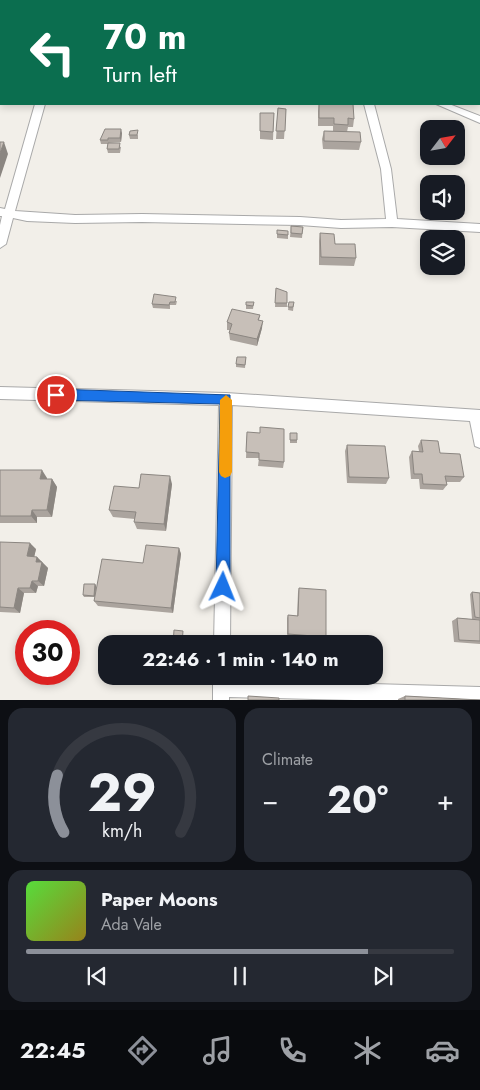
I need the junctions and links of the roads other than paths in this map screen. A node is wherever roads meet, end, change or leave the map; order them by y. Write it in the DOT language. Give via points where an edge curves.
graph roads {
  1 [pos="40,105"];
  2 [pos="369,105"];
  3 [pos="443,105"];
  4 [pos="480,120"];
  5 [pos="5,212"];
  6 [pos="392,223"];
  7 [pos="480,228"];
  8 [pos="0,244"];
  9 [pos="0,393"];
  10 [pos="226,399"];
  11 [pos="478,416"];
  12 [pos="480,442"];
  13 [pos="222,635"];
  14 [pos="221,688"];
  15 [pos="480,695"];
  1 -- 5 [label="street"];
  2 -- 6 [label="street" via="386,169"];
  3 -- 4 [label="street"];
  5 -- 6 [label="street" via="27,217 75,219"];
  5 -- 8 [label="street"];
  6 -- 7 [label="street"];
  9 -- 10 [label="street"];
  10 -- 11 [label="street"];
  10 -- 13 [label="street"];
  11 -- 12 [label="street"];
  14 -- 15 [label="street"];
}
